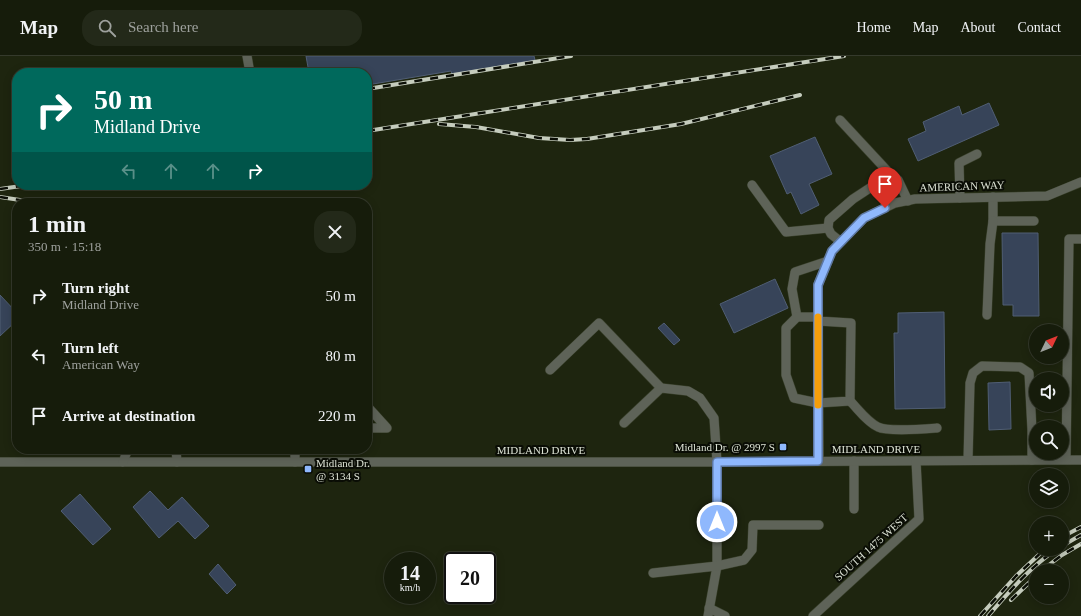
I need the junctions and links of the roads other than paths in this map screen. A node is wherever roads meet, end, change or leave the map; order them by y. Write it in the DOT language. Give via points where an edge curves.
graph roads {
  1 [pos="248,56"];
  2 [pos="249,68"];
  3 [pos="840,120"];
  4 [pos="977,154"];
  5 [pos="892,176"];
  6 [pos="1080,184"];
  7 [pos="752,186"];
  8 [pos="993,197"];
  9 [pos="960,198"];
  10 [pos="908,201"];
  11 [pos="1034,221"];
  12 [pos="993,222"];
  13 [pos="828,228"];
  14 [pos="1081,239"];
  15 [pos="841,242"];
  16 [pos="828,261"];
  17 [pos="987,315"];
  18 [pos="797,317"];
  19 [pos="818,319"];
  20 [pos="550,370"];
  21 [pos="662,388"];
  22 [pos="850,401"];
  23 [pos="818,403"];
  24 [pos="372,412"];
  25 [pos="1031,420"];
  26 [pos="1067,420"];
  27 [pos="624,423"];
  28 [pos="372,428"];
  29 [pos="937,428"];
  30 [pos="126,454"];
  31 [pos="176,454"];
  32 [pos="295,454"];
  33 [pos="1069,459"];
  34 [pos="968,460"];
  35 [pos="1029,460"];
  36 [pos="1081,460"];
  37 [pos="818,461"];
  38 [pos="854,461"];
  39 [pos="916,461"];
  40 [pos="0,462"];
  41 [pos="122,462"];
  42 [pos="177,462"];
  43 [pos="295,462"];
  44 [pos="717,462"];
  45 [pos="854,510"];
  46 [pos="819,525"];
  47 [pos="717,566"];
  48 [pos="653,573"];
  49 [pos="709,612"];
  50 [pos="725,616"];
  51 [pos="813,616"];
  1 -- 2 [label="street"];
  3 -- 5 [label="street"];
  4 -- 9 [label="street" via="959,163"];
  5 -- 10 [label="street" via="898,180"];
  5 -- 13 [label="street" via="852,199 829,220"];
  6 -- 8 [label="street, AMERICAN WAY" via="1047,196"];
  7 -- 13 [label="street" via="786,232"];
  8 -- 9 [label="street, AMERICAN WAY"];
  8 -- 12 [label="street"];
  9 -- 10 [label="street, AMERICAN WAY"];
  10 -- 15 [label="street, AMERICAN WAY" via="895,203 864,218"];
  11 -- 12 [label="street"];
  12 -- 17 [label="street"];
  13 -- 15 [label="street"];
  14 -- 26 [label="street" via="1069,239"];
  15 -- 16 [label="street, AMERICAN WAY" via="832,251"];
  16 -- 18 [label="street" via="795,272 792,289"];
  16 -- 19 [label="street, AMERICAN WAY" via="818,285"];
  18 -- 19 [label="street"];
  18 -- 23 [label="street" via="786,328 786,375 794,398"];
  19 -- 22 [label="street" via="851,323"];
  19 -- 23 [label="street, AMERICAN WAY"];
  20 -- 21 [label="street" via="599,323"];
  21 -- 27 [label="street"];
  21 -- 44 [label="street" via="688,391 700,398 714,418"];
  22 -- 23 [label="street"];
  22 -- 29 [label="street" via="878,427"];
  23 -- 37 [label="street, AMERICAN WAY"];
  24 -- 28 [label="street" via="387,428"];
  25 -- 34 [label="street" via="1029,373 1020,367 982,366 973,373 970,383"];
  30 -- 41 [label="street"];
  31 -- 42 [label="street"];
  32 -- 43 [label="street"];
  33 -- 36 [label="street, MIDLAND DRIVE"];
  34 -- 35 [label="street, MIDLAND DRIVE"];
  34 -- 39 [label="street, MIDLAND DRIVE"];
  37 -- 38 [label="street, MIDLAND DRIVE"];
  37 -- 44 [label="street, MIDLAND DRIVE"];
  38 -- 39 [label="street, MIDLAND DRIVE"];
  38 -- 45 [label="street"];
  39 -- 51 [label="street, SOUTH 1475 WEST" via="919,519"];
  40 -- 41 [label="street, MIDLAND DRIVE"];
  41 -- 42 [label="street, MIDLAND DRIVE"];
  42 -- 43 [label="street, MIDLAND DRIVE"];
  43 -- 44 [label="street, MIDLAND DRIVE"];
  44 -- 47 [label="street"];
  46 -- 47 [label="street" via="753,525 752,550 744,560"];
  47 -- 48 [label="street"];
  47 -- 49 [label="street"];
  49 -- 50 [label="street"];
}
